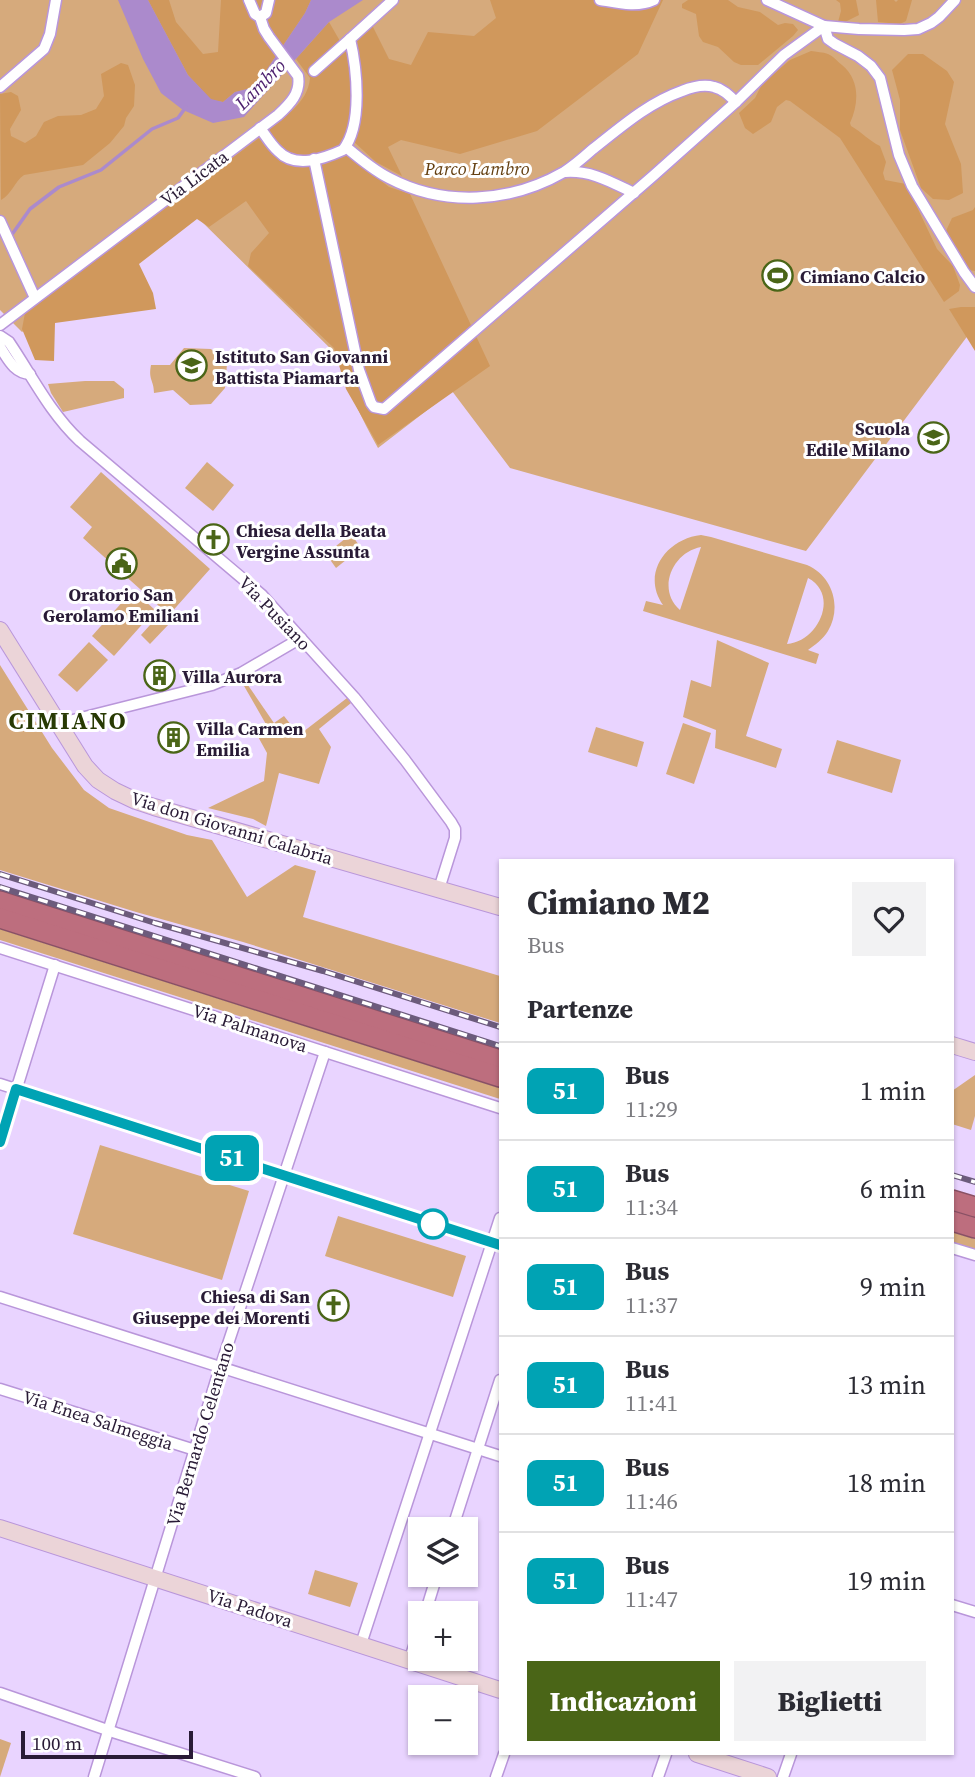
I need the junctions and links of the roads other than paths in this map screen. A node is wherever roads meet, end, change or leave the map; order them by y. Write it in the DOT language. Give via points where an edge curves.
graph roads {
  1 [pos="55,0"];
  2 [pos="249,0"];
  3 [pos="268,0"];
  4 [pos="393,0"];
  5 [pos="600,0"];
  6 [pos="654,0"];
  7 [pos="767,0"];
  8 [pos="955,0"];
  9 [pos="260,17"];
  10 [pos="824,26"];
  11 [pos="350,39"];
  12 [pos="314,71"];
  13 [pos="0,88"];
  14 [pos="736,102"];
  15 [pos="260,128"];
  16 [pos="345,147"];
  17 [pos="314,159"];
  18 [pos="565,172"];
  19 [pos="634,193"];
  20 [pos="0,221"];
  21 [pos="975,288"];
  22 [pos="35,298"];
  23 [pos="0,326"];
  24 [pos="0,336"];
  25 [pos="0,347"];
  26 [pos="30,374"];
  27 [pos="0,630"];
  28 [pos="301,638"];
  29 [pos="57,724"];
  30 [pos="439,889"];
  31 [pos="0,901"];
  32 [pos="499,907"];
  33 [pos="0,918"];
  34 [pos="0,948"];
  35 [pos="55,965"];
  36 [pos="954,1046"];
  37 [pos="325,1052"];
  38 [pos="975,1052"];
  39 [pos="499,1060"];
  40 [pos="499,1077"];
  41 [pos="0,1084"];
  42 [pos="16,1089"];
  43 [pos="499,1108"];
  44 [pos="0,1142"];
  45 [pos="285,1174"];
  46 [pos="954,1201"];
  47 [pos="975,1207"];
  48 [pos="954,1222"];
  49 [pos="499,1224"];
  50 [pos="975,1228"];
  51 [pos="496,1244"];
  52 [pos="954,1250"];
  53 [pos="975,1255"];
  54 [pos="0,1297"];
  55 [pos="220,1367"];
  56 [pos="499,1383"];
  57 [pos="0,1389"];
  58 [pos="430,1434"];
  59 [pos="478,1448"];
  60 [pos="195,1450"];
  61 [pos="499,1456"];
  62 [pos="456,1517"];
  63 [pos="0,1528"];
  64 [pos="156,1577"];
  65 [pos="954,1606"];
  66 [pos="975,1612"];
  67 [pos="360,1644"];
  68 [pos="408,1661"];
  69 [pos="440,1671"];
  70 [pos="499,1690"];
  71 [pos="0,1693"];
  72 [pos="109,1730"];
  73 [pos="504,1755"];
  74 [pos="666,1755"];
  75 [pos="700,1755"];
  76 [pos="790,1755"];
  77 [pos="94,1777"];
  78 [pos="255,1777"];
  79 [pos="496,1777"];
  80 [pos="658,1777"];
  81 [pos="768,1777"];
  82 [pos="783,1777"];
  1 -- 13 [label="street" via="44,50"];
  2 -- 9 [label="street, Via Licata"];
  3 -- 9 [label="street" via="266,13"];
  4 -- 11 [label="street"];
  5 -- 6 [label="street" via="629,5"];
  7 -- 10 [label="street"];
  8 -- 10 [label="street" via="939,17 918,29"];
  9 -- 15 [label="street, Via Licata" via="299,80 294,99"];
  10 -- 14 [label="street" via="784,55"];
  10 -- 21 [label="street" via="828,39 858,56 880,78 899,155 912,186"];
  11 -- 12 [label="street"];
  11 -- 16 [label="street" via="356,100"];
  14 -- 18 [label="street" via="713,87 678,92 641,112"];
  14 -- 19 [label="street"];
  15 -- 17 [label="street" via="285,158"];
  15 -- 22 [label="street, Via Licata"];
  16 -- 17 [label="street"];
  16 -- 18 [label="street" via="389,178 452,198 503,195"];
  17 -- 19 [label="street" via="359,370 371,403 378,409 384,409"];
  18 -- 19 [label="street" via="592,174"];
  20 -- 22 [label="street"];
  22 -- 23 [label="street, Via Licata"];
  24 -- 26 [label="street, Via Pusiano"];
  25 -- 26 [label="street, Via Pusiano" via="18,370"];
  26 -- 28 [label="street, Via Pusiano" via="71,432 253,587"];
  27 -- 29 [label="street, Via don Giovanni Calabria"];
  28 -- 29 [label="street" via="212,685"];
  28 -- 30 [label="street, Via Pusiano" via="361,705 453,824 455,838"];
  29 -- 30 [label="street, Via don Giovanni Calabria" via="90,772 125,797"];
  30 -- 32 [label="street, Via don Giovanni Calabria"];
  31 -- 39 [label="highway"];
  33 -- 40 [label="highway, Via Palmanova"];
  34 -- 35 [label="street, Via Palmanova"];
  35 -- 37 [label="street, Via Palmanova"];
  35 -- 42 [label="street"];
  36 -- 38 [label="street"];
  37 -- 43 [label="street, Via Palmanova"];
  37 -- 45 [label="street, Via Bernardo Celentano"];
  41 -- 42 [label="street"];
  42 -- 44 [label="street"];
  42 -- 45 [label="street"];
  45 -- 51 [label="street"];
  45 -- 55 [label="street, Via Bernardo Celentano"];
  46 -- 47 [label="highway"];
  48 -- 50 [label="highway"];
  49 -- 51 [label="street"];
  51 -- 58 [label="street"];
  52 -- 53 [label="street"];
  54 -- 55 [label="street"];
  55 -- 58 [label="street"];
  55 -- 60 [label="street, Via Bernardo Celentano"];
  56 -- 59 [label="street"];
  57 -- 60 [label="street, Via Enea Salmeggia"];
  58 -- 59 [label="street"];
  58 -- 67 [label="street"];
  59 -- 61 [label="street"];
  59 -- 62 [label="street"];
  60 -- 64 [label="street, Via Bernardo Celentano"];
  63 -- 64 [label="street, Via Padova"];
  64 -- 67 [label="street, Via Padova"];
  64 -- 72 [label="street, Via Bernardo Celentano"];
  65 -- 66 [label="street"];
  67 -- 68 [label="street, Via Padova"];
  69 -- 70 [label="street, Via Padova"];
  71 -- 72 [label="street"];
  72 -- 77 [label="street, Via Bernardo Celentano"];
  72 -- 78 [label="street"];
  73 -- 79 [label="street"];
  74 -- 80 [label="street"];
  75 -- 81 [label="street"];
  76 -- 82 [label="street"];
}
